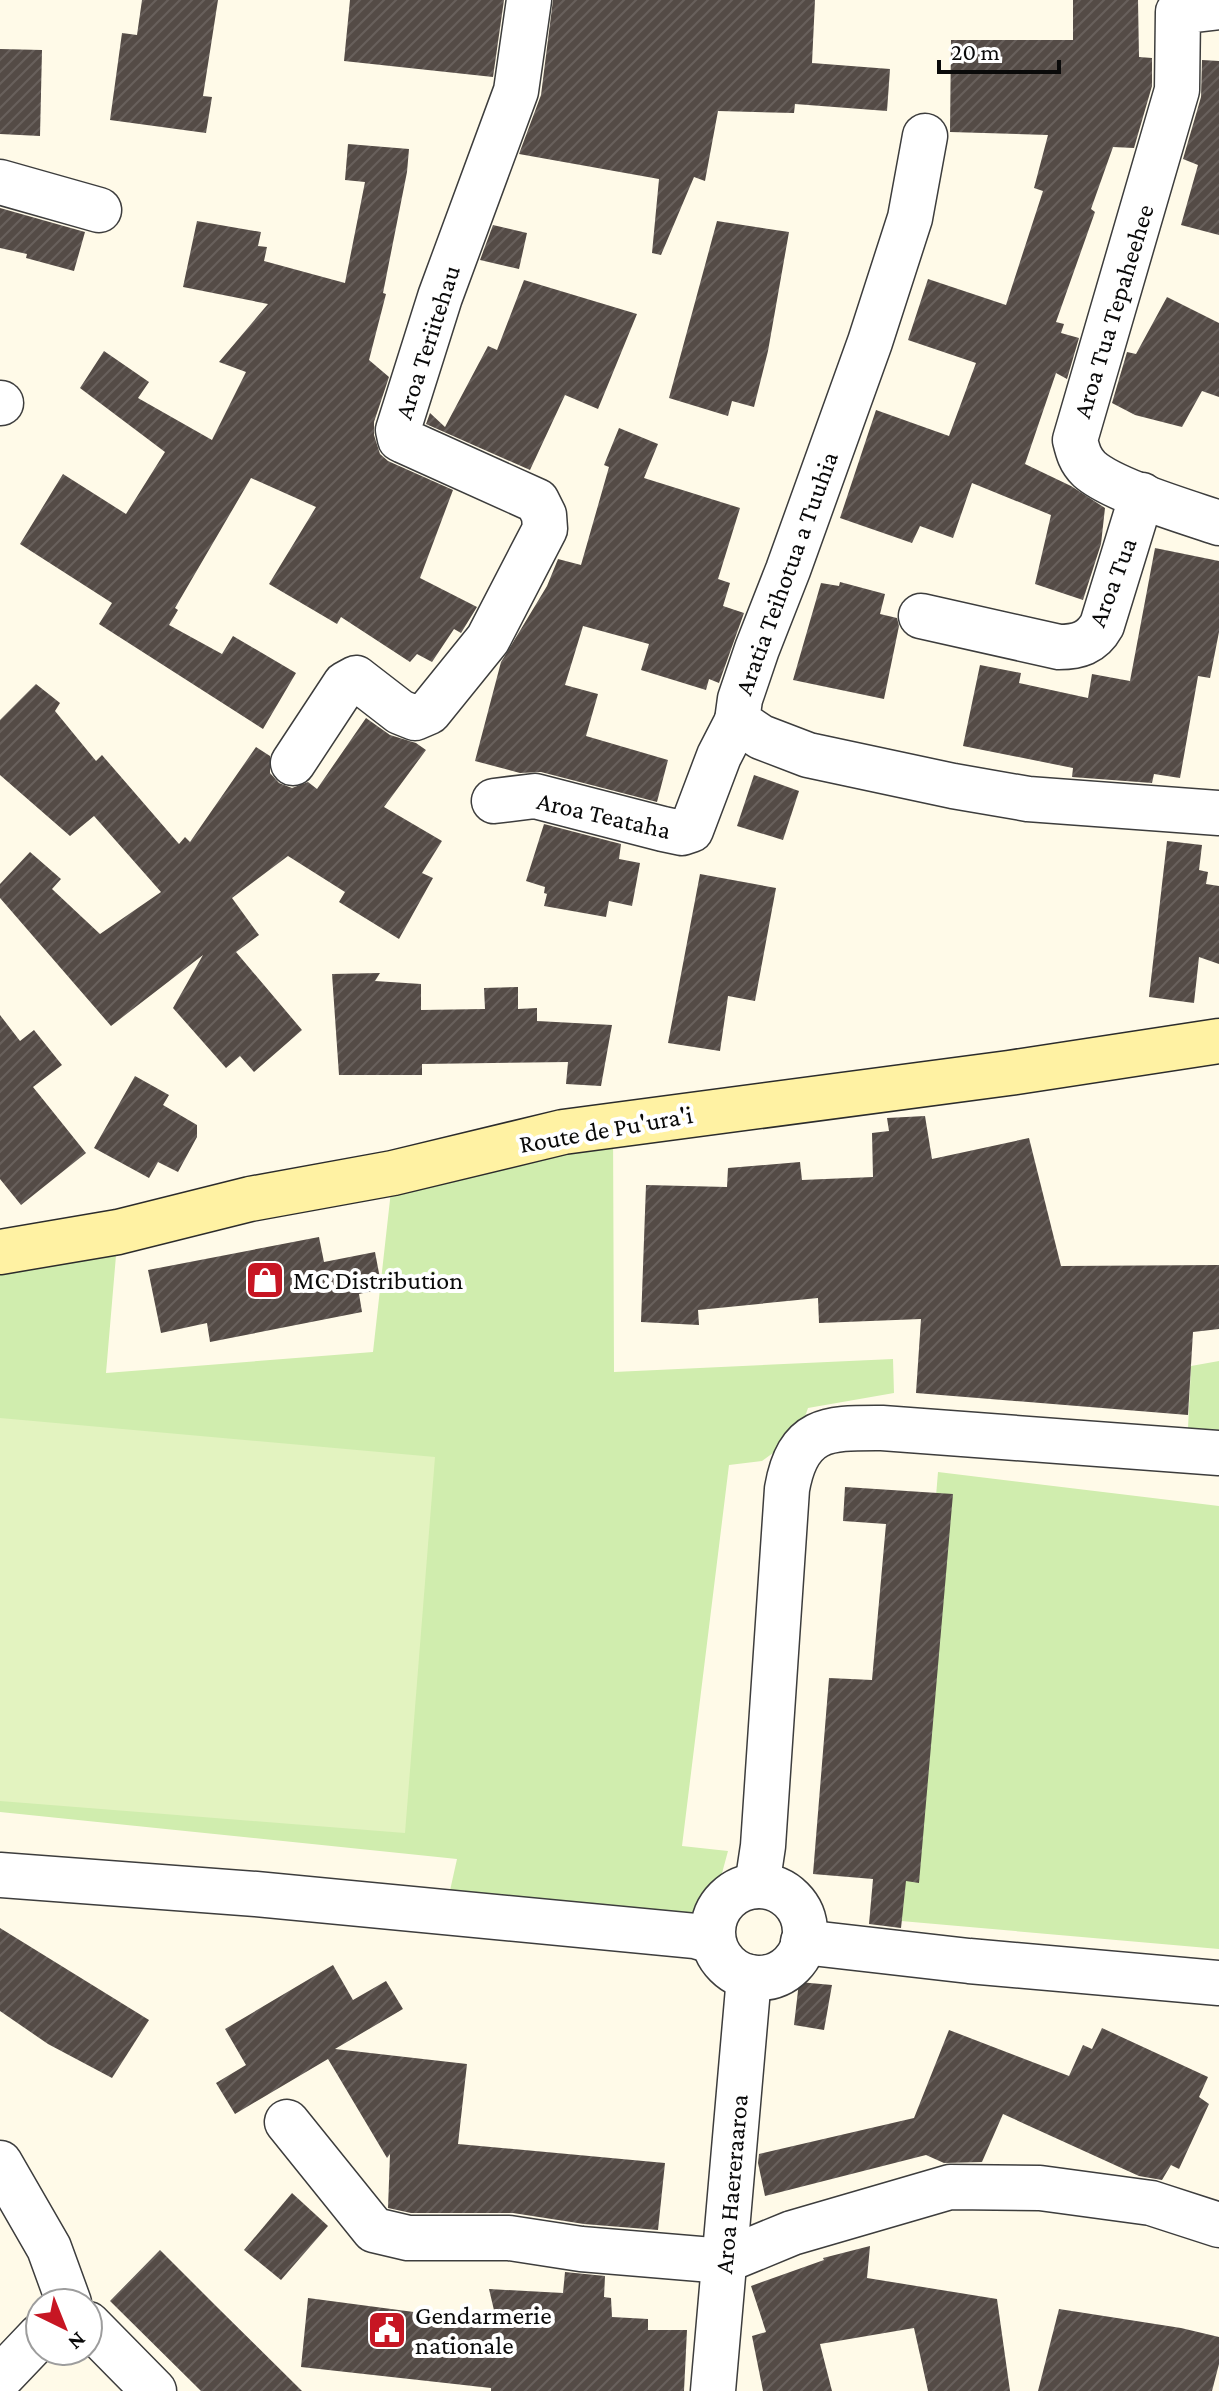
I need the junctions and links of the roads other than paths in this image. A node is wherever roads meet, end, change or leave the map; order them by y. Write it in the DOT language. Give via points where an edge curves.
graph roads {
  1 [pos="529,0"];
  2 [pos="1198,10"];
  3 [pos="925,136"];
  4 [pos="0,182"];
  5 [pos="99,210"];
  6 [pos="1142,495"];
  7 [pos="1219,523"];
  8 [pos="921,616"];
  9 [pos="737,721"];
  10 [pos="293,763"];
  11 [pos="494,801"];
  12 [pos="1219,813"];
  13 [pos="1219,1041"];
  14 [pos="0,1252"];
  15 [pos="1219,1453"];
  16 [pos="0,1875"];
  17 [pos="757,1886"];
  18 [pos="713,1941"];
  19 [pos="803,1942"];
  20 [pos="749,1977"];
  21 [pos="1219,1983"];
  22 [pos="287,2122"];
  23 [pos="0,2163"];
  24 [pos="1219,2225"];
  25 [pos="724,2261"];
  26 [pos="63,2287"];
  27 [pos="104,2340"];
  28 [pos="24,2353"];
  29 [pos="0,2378"];
  30 [pos="154,2391"];
  31 [pos="713,2391"];
  1 -- 10 [label="street, Aroa Teriitehau" via="516,91 440,297 398,430 400,439 537,501 545,529 488,639 429,712 415,718 400,712 356,678 345,684"];
  2 -- 6 [label="street, Aroa Tua Tepaheehee" via="1075,440 1078,456 1090,470"];
  3 -- 9 [label="street, Aratia Teihotua a Tuuhia" via="910,218 757,649"];
  4 -- 5 [label="street"];
  6 -- 7 [label="street, Aroa Tua Tepaheehee"];
  6 -- 8 [label="street, Aroa Tua" via="1102,625 1078,647"];
  9 -- 11 [label="street, Aroa Teataha" via="691,830 682,833 535,796"];
  9 -- 12 [label="street, Aratia Teihotua a Tuuhia" via="761,737 808,755 953,786 1028,799"];
  13 -- 14 [label="main road, Route de Pu'ura'i" via="563,1132 118,1232"];
  15 -- 17 [label="street" via="882,1428 833,1428 812,1438 796,1456 787,1489"];
  16 -- 18 [label="street" via="256,1894"];
  17 -- 18 [label="street" via="735,1892 724,1902 716,1915"];
  17 -- 19 [label="street" via="779,1890 791,1899 804,1925"];
  18 -- 20 [label="street" via="722,1960"];
  19 -- 20 [label="street" via="798,1955 777,1975"];
  19 -- 21 [label="street"];
  20 -- 25 [label="street, Aroa Haereraaroa"];
  22 -- 25 [label="street" via="374,2230 408,2238 509,2238"];
  23 -- 26 [label="street" via="49,2248"];
  24 -- 25 [label="street" via="1124,2199 1040,2188 950,2187 792,2233"];
  25 -- 31 [label="street, Aroa Haereraaroa"];
  27 -- 30 [label="street"];
  28 -- 29 [label="street"];
}
